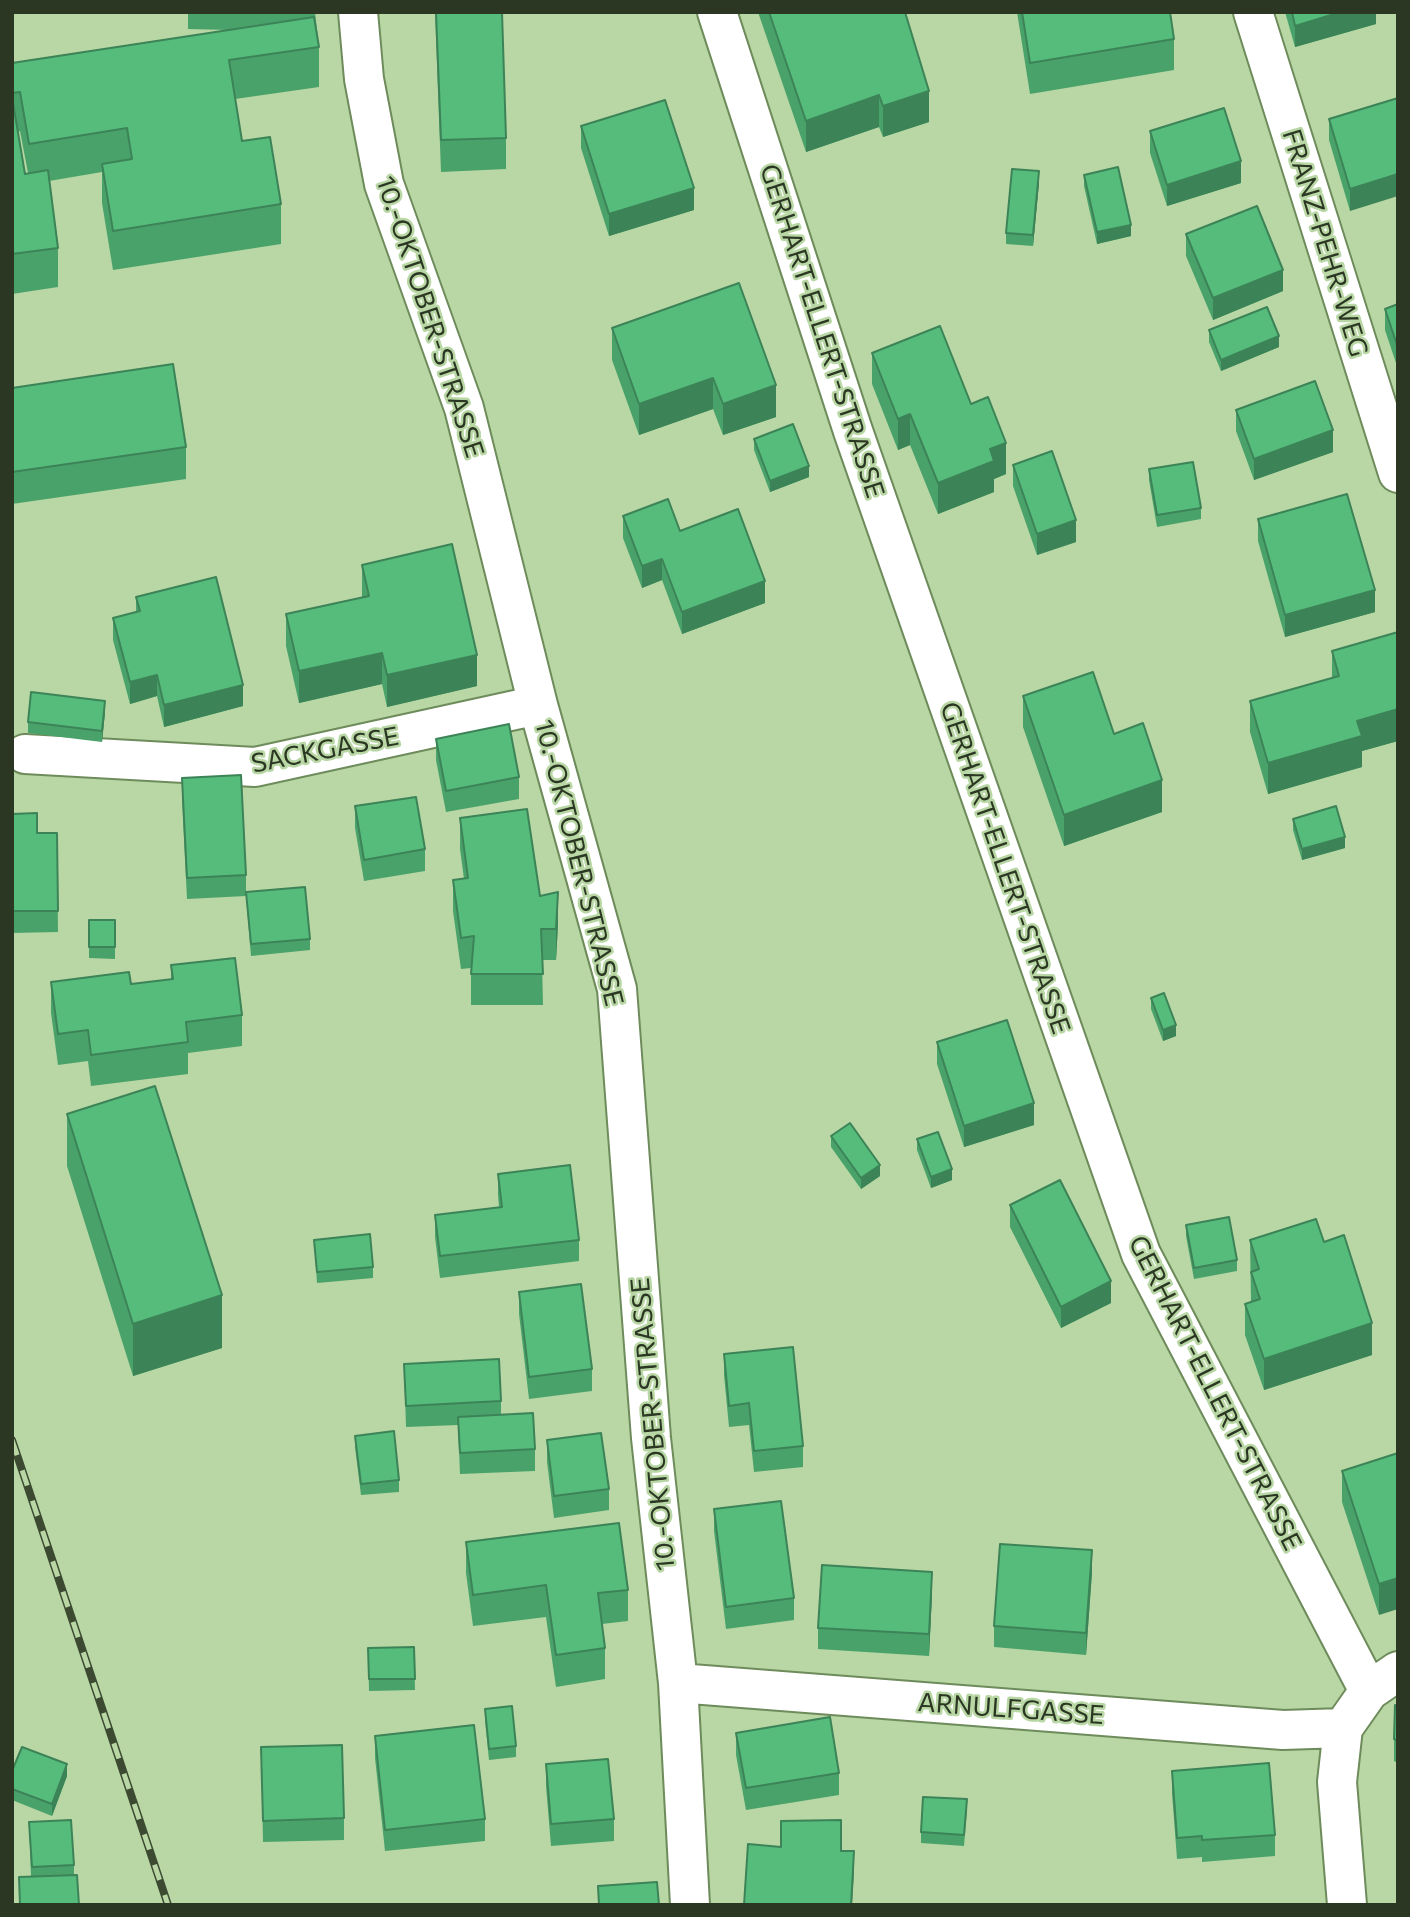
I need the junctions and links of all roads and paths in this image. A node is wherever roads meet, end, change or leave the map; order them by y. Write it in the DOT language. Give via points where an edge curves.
graph roads {
  1 [pos="358,12"];
  2 [pos="717,12"];
  3 [pos="1253,12"];
  4 [pos="1398,473"];
  5 [pos="538,705"];
  6 [pos="25,754"];
  7 [pos="1383,1681"];
  8 [pos="678,1683"];
  9 [pos="1343,1728"];
  10 [pos="690,1905"];
  11 [pos="1347,1905"];
  1 -- 5 [label="street, 10.-OKTOBER-STRASSE" via="364,79 384,184 464,408"];
  2 -- 7 [label="street, GERHART-ELLERT-STRASSE" via="853,431 1141,1254"];
  3 -- 4 [label="street, FRANZ-PEHR-WEG"];
  5 -- 6 [label="street, SACKGASSE" via="255,767"];
  5 -- 8 [label="street, 10.-OKTOBER-STRASSE" via="617,989 651,1438"];
  7 -- 9 [label="street"];
  8 -- 9 [label="street, ARNULFGASSE" via="1283,1730"];
  8 -- 10 [label="street, 10.-OKTOBER-STRASSE"];
  9 -- 11 [label="street" via="1338,1782"];
}
